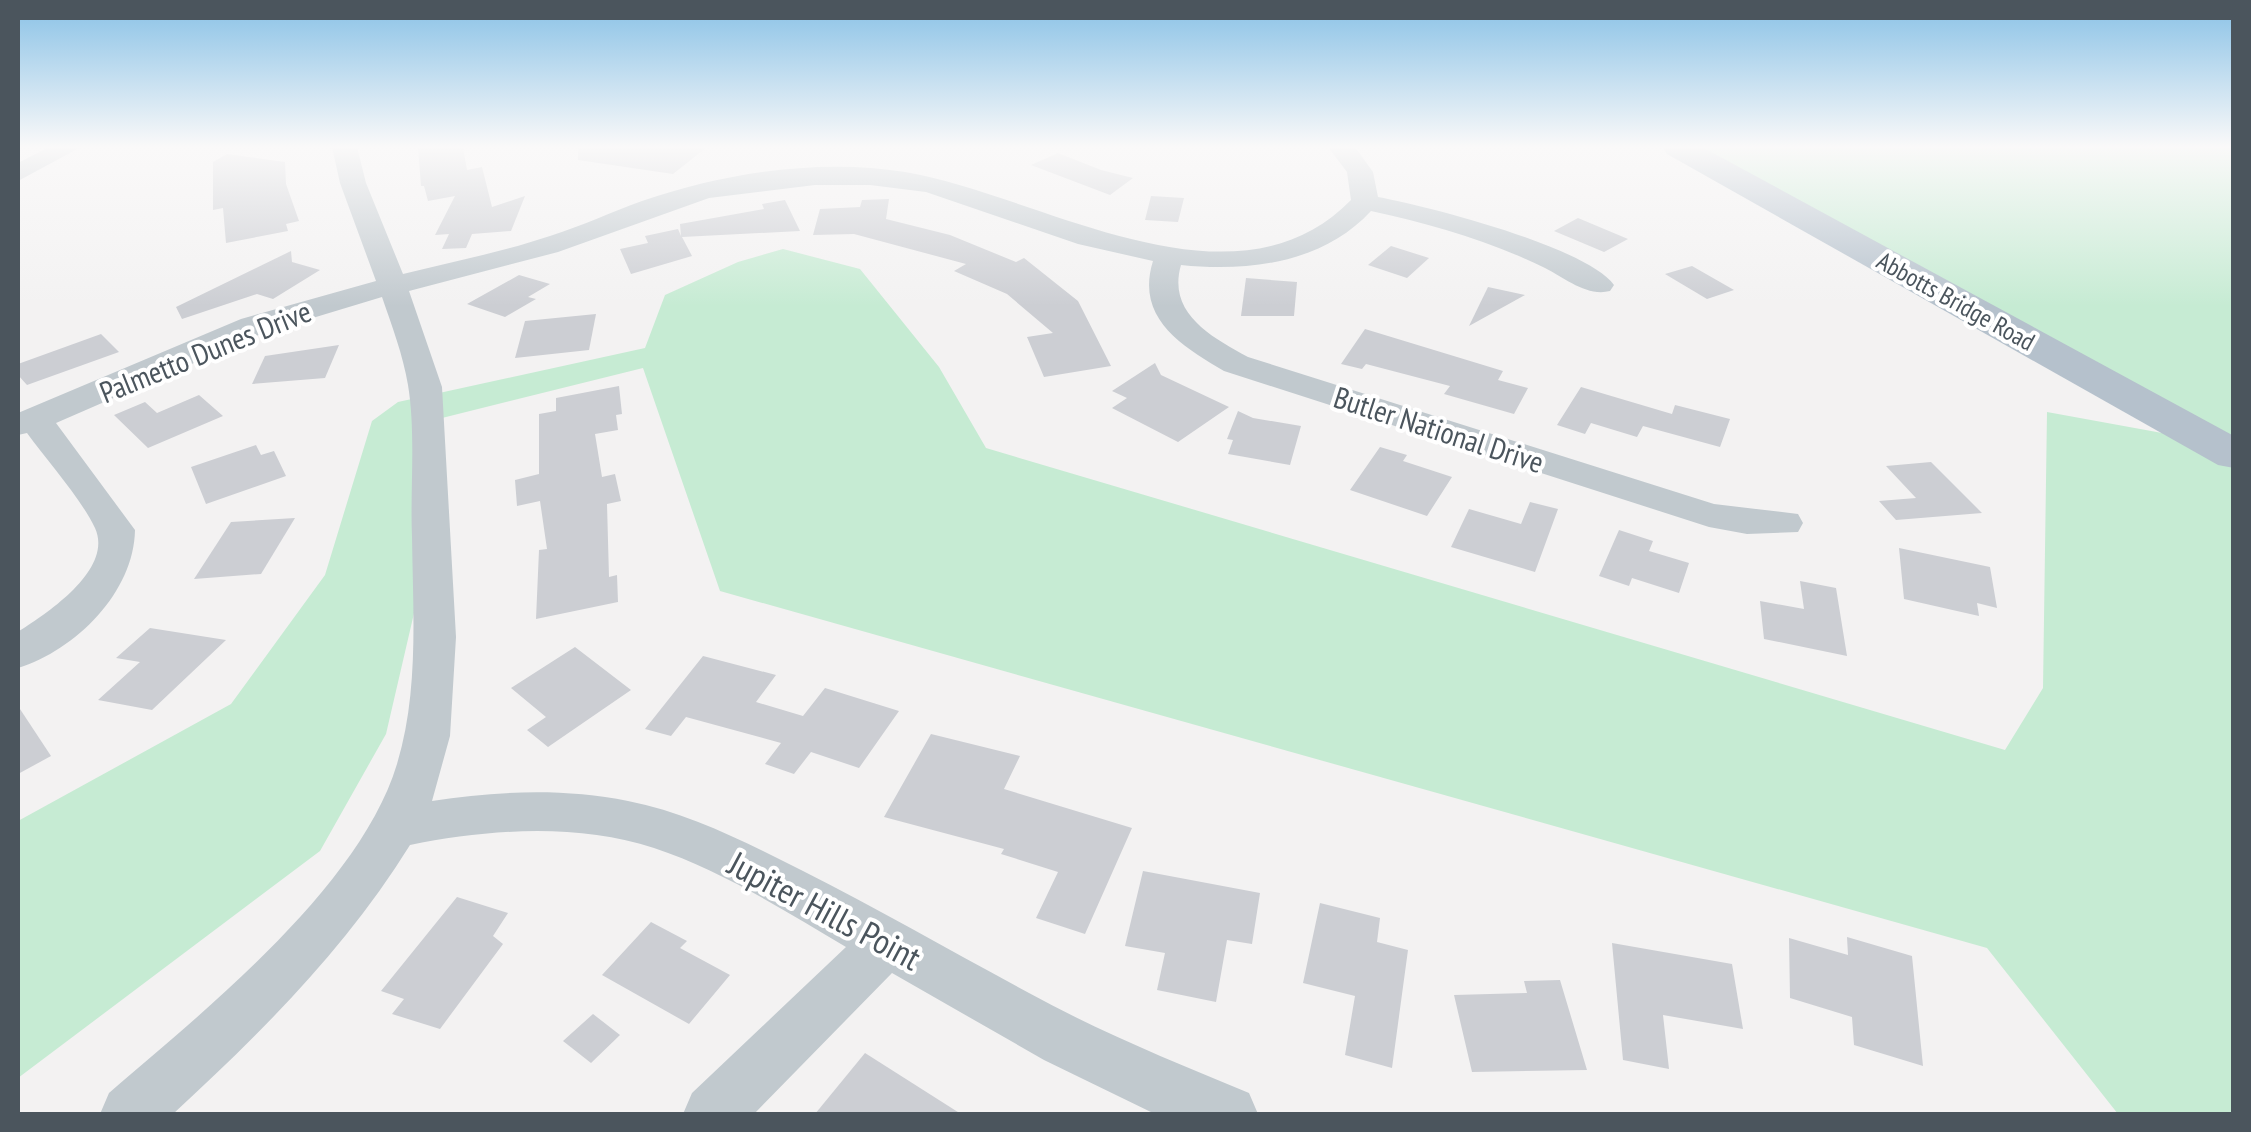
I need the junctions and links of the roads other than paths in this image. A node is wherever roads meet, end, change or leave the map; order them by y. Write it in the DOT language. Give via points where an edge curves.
graph roads {
  1 [pos="359,200"];
  2 [pos="672,200"];
  3 [pos="987,200"];
  4 [pos="1773,200"];
  5 [pos="1364,202"];
  6 [pos="1169,254"];
  7 [pos="1599,285"];
  8 [pos="395,288"];
  9 [pos="26,422"];
  10 [pos="2234,455"];
  11 [pos="1784,523"];
  12 [pos="18,652"];
  13 [pos="394,828"];
  14 [pos="888,941"];
  15 [pos="130,1114"];
  16 [pos="713,1114"];
  17 [pos="1228,1114"];
  1 -- 8 [label="street"];
  2 -- 8 [label="street, Palmetto Dunes Drive" via="551,245"];
  3 -- 6 [label="street, Palmetto Dunes Drive" via="1086,238"];
  4 -- 10 [label="main road, Abbotts Bridge Road"];
  5 -- 6 [label="street, Palmetto Dunes Drive" via="1342,228 1301,247 1242,256"];
  5 -- 7 [label="street" via="1491,232"];
  6 -- 11 [label="street, Butler National Drive" via="1162,287 1171,314 1197,341 1236,364 1709,514"];
  8 -- 9 [label="street, Palmetto Dunes Drive" via="268,320"];
  8 -- 13 [label="street" via="425,387 435,651 428,726"];
  9 -- 12 [label="street" via="116,530 118,552 80,608"];
  13 -- 14 [label="street, Jupiter Hills Point" via="528,809 632,822 719,854"];
  13 -- 15 [label="street" via="332,915 219,1035"];
  14 -- 16 [label="street"];
  14 -- 17 [label="street, Jupiter Hills Point" via="1095,1059"];
}
